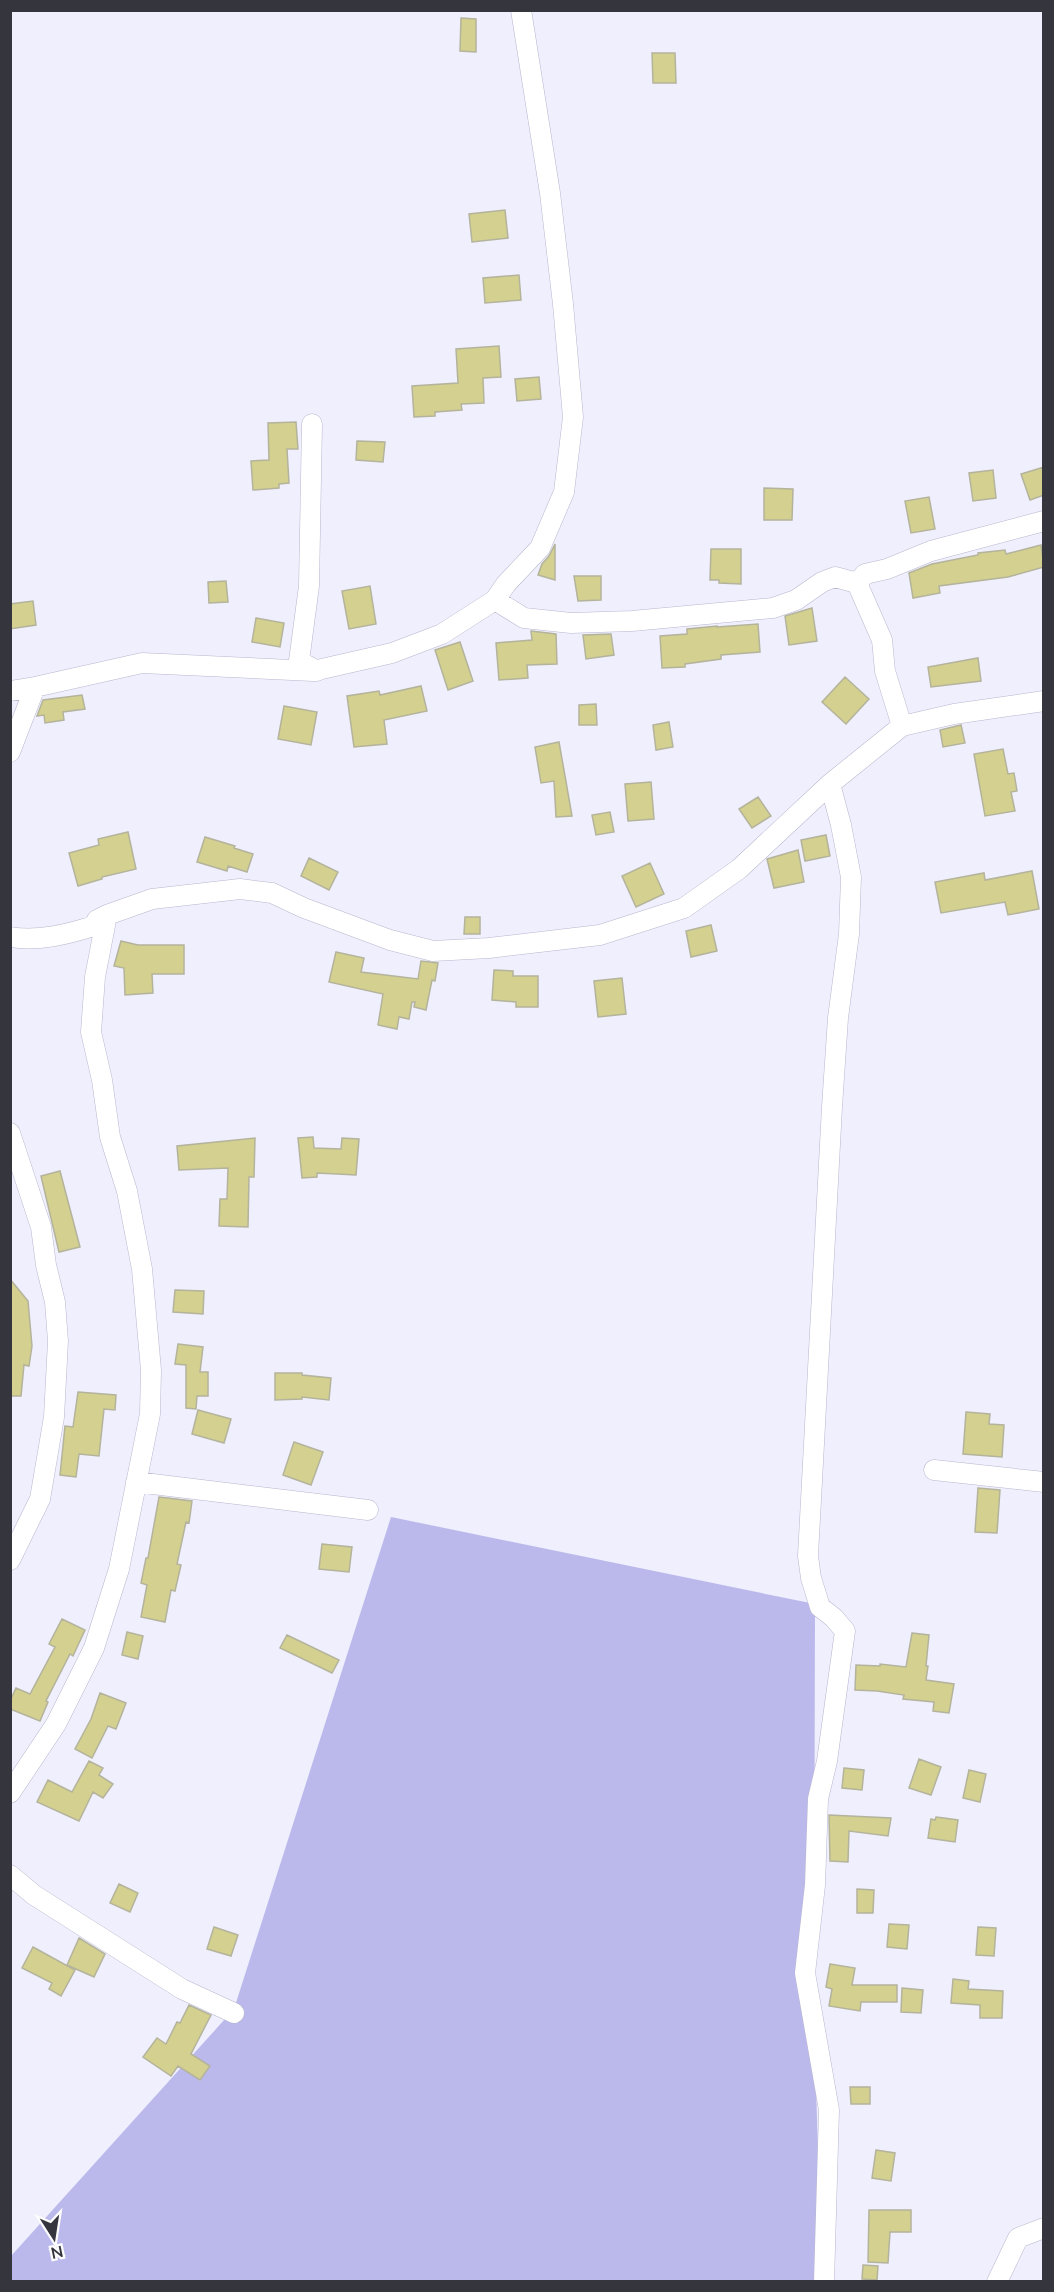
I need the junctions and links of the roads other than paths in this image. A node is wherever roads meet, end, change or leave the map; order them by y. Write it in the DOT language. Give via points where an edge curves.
graph roads {
  1 [pos="521,10"];
  2 [pos="312,424"];
  3 [pos="1044,521"];
  4 [pos="857,583"];
  5 [pos="495,600"];
  6 [pos="317,671"];
  7 [pos="35,687"];
  8 [pos="10,691"];
  9 [pos="1044,701"];
  10 [pos="902,726"];
  11 [pos="10,752"];
  12 [pos="830,784"];
  13 [pos="107,915"];
  14 [pos="10,937"];
  15 [pos="10,1133"];
  16 [pos="934,1470"];
  17 [pos="136,1482"];
  18 [pos="1044,1482"];
  19 [pos="368,1510"];
  20 [pos="10,1560"];
  21 [pos="10,1793"];
  22 [pos="10,1875"];
  23 [pos="234,2013"];
  24 [pos="1044,2228"];
  25 [pos="824,2282"];
  26 [pos="997,2282"];
  1 -- 5 [label="street" via="550,193 573,417 564,492 540,548"];
  2 -- 6 [label="street" via="309,586 299,661"];
  3 -- 4 [label="street" via="931,551 865,574"];
  4 -- 5 [label="street" via="835,577 796,600 773,608 632,621 571,623 524,618"];
  4 -- 10 [label="street" via="882,640 885,671"];
  5 -- 6 [label="street" via="442,634 392,653"];
  6 -- 7 [label="street" via="142,663"];
  7 -- 8 [label="street"];
  7 -- 11 [label="street"];
  9 -- 10 [label="street"];
  10 -- 12 [label="street"];
  12 -- 13 [label="street" via="740,869 684,908 600,935 433,951 390,940 272,893 240,889 152,899"];
  12 -- 25 [label="street" via="851,877 832,1107 808,1556 820,1607 844,1631 827,1761 818,1799 815,1885 805,1973 829,2110"];
  13 -- 14 [label="street" via="94,926 78,931 23,939"];
  13 -- 17 [label="street" via="95,977 91,1032 110,1137 127,1191 142,1269 151,1381 150,1414"];
  15 -- 20 [label="street" via="41,1227 58,1341 54,1417 40,1499"];
  16 -- 18 [label="street"];
  17 -- 19 [label="street"];
  17 -- 21 [label="street" via="119,1569 94,1648 56,1725"];
  22 -- 23 [label="street" via="34,1895 182,1989"];
  24 -- 26 [label="street" via="1018,2238"];
}
